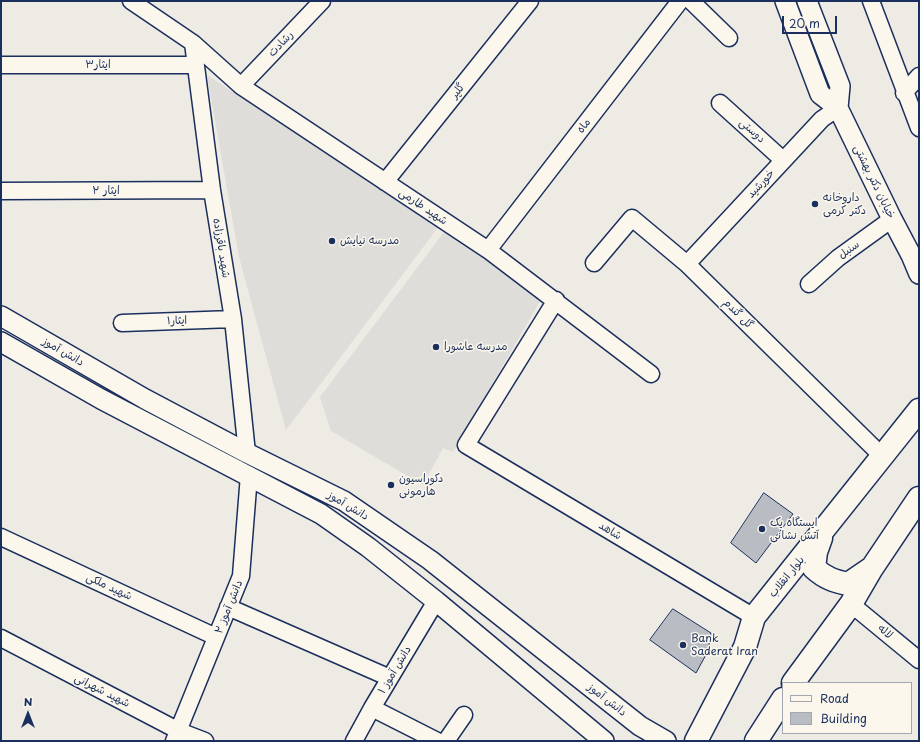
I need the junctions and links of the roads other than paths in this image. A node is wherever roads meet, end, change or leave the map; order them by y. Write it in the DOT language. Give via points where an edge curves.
graph roads {
  1 [pos="131,1"];
  2 [pos="322,1"];
  3 [pos="530,1"];
  4 [pos="680,1"];
  5 [pos="691,1"];
  6 [pos="785,1"];
  7 [pos="807,1"];
  8 [pos="871,1"];
  9 [pos="729,38"];
  10 [pos="192,42"];
  11 [pos="1,65"];
  12 [pos="196,65"];
  13 [pos="919,76"];
  14 [pos="241,86"];
  15 [pos="904,93"];
  16 [pos="720,103"];
  17 [pos="838,108"];
  18 [pos="919,128"];
  19 [pos="783,160"];
  20 [pos="385,182"];
  21 [pos="212,190"];
  22 [pos="1,191"];
  23 [pos="892,219"];
  24 [pos="488,250"];
  25 [pos="915,256"];
  26 [pos="594,263"];
  27 [pos="687,264"];
  28 [pos="919,274"];
  29 [pos="809,284"];
  30 [pos="556,300"];
  31 [pos="1,316"];
  32 [pos="233,320"];
  33 [pos="122,323"];
  34 [pos="1,342"];
  35 [pos="651,374"];
  36 [pos="919,410"];
  37 [pos="247,453"];
  38 [pos="882,456"];
  39 [pos="249,476"];
  40 [pos="919,498"];
  41 [pos="823,533"];
  42 [pos="1,537"];
  43 [pos="872,568"];
  44 [pos="436,601"];
  45 [pos="851,604"];
  46 [pos="228,607"];
  47 [pos="754,617"];
  48 [pos="216,637"];
  49 [pos="1,638"];
  50 [pos="919,660"];
  51 [pos="390,678"];
  52 [pos="795,682"];
  53 [pos="782,700"];
  54 [pos="372,708"];
  55 [pos="464,715"];
  56 [pos="641,734"];
  57 [pos="176,736"];
  58 [pos="205,741"];
  59 [pos="354,741"];
  60 [pos="437,741"];
  61 [pos="446,741"];
  62 [pos="604,741"];
  63 [pos="666,741"];
  64 [pos="696,741"];
  65 [pos="756,741"];
  1 -- 10 [label="street, شهید طارمی"];
  2 -- 14 [label="street, رشادت"];
  3 -- 20 [label="street, گلپر"];
  4 -- 24 [label="street, ماه"];
  5 -- 9 [label="street"];
  6 -- 17 [label="street, خیابان دکتر بهشتی" via="820,94"];
  7 -- 17 [label="street" via="840,86"];
  8 -- 15 [label="street"];
  10 -- 12 [label="street, شهید باقرزاده"];
  10 -- 14 [label="street, شهید طارمی"];
  11 -- 12 [label="street, ایثار۳"];
  12 -- 21 [label="street, شهید باقرزاده"];
  13 -- 15 [label="street"];
  14 -- 20 [label="street, شهید طارمی"];
  15 -- 18 [label="street"];
  16 -- 19 [label="street, دوستی"];
  17 -- 19 [label="street, خورشید" via="822,119"];
  17 -- 23 [label="street, خیابان دکتر بهشتی"];
  19 -- 27 [label="street, خورشید"];
  20 -- 24 [label="street, شهید طارمی"];
  21 -- 22 [label="street, ایثار ۲"];
  21 -- 32 [label="street, شهید باقرزاده"];
  23 -- 25 [label="street, خیابان دکتر بهشتی"];
  23 -- 29 [label="street, سنبل" via="838,258"];
  24 -- 30 [label="street, شهید طارمی"];
  25 -- 28 [label="street, خیابان دکتر بهشتی"];
  26 -- 27 [label="street, گل گندم" via="632,218"];
  27 -- 38 [label="street, گل گندم"];
  30 -- 35 [label="street, شهید طارمی"];
  30 -- 47 [label="street, شاهد" via="466,445"];
  31 -- 37 [label="street, دانش آموز" via="145,399"];
  32 -- 33 [label="street, ایثار۱"];
  32 -- 37 [label="street, شهید باقرزاده"];
  34 -- 39 [label="street, دانش آموز" via="101,399"];
  36 -- 38 [label="main road, بلوار انقلاب"];
  37 -- 56 [label="street, دانش آموز" via="344,501 430,560"];
  38 -- 41 [label="main road, بلوار انقلاب"];
  39 -- 44 [label="street, دانش آموز" via="321,514 368,547"];
  39 -- 46 [label="street, دانش آموز ۲" via="241,576"];
  40 -- 43 [label="main road"];
  41 -- 43 [label="main road" via="816,552 814,568 822,574 832,581 848,584"];
  41 -- 47 [label="main road, بلوار انقلاب"];
  42 -- 48 [label="street, شهید ملکی"];
  43 -- 45 [label="main road"];
  44 -- 51 [label="street, دانش آموز ۱"];
  44 -- 62 [label="street, دانش آموز"];
  45 -- 50 [label="street, لاله"];
  45 -- 52 [label="main road"];
  46 -- 48 [label="street, دانش آموز ۲"];
  46 -- 51 [label="street"];
  47 -- 64 [label="main road, بلوار انقلاب" via="745,647"];
  48 -- 57 [label="street, دانش آموز ۲"];
  49 -- 57 [label="street, شهید شهرانی"];
  51 -- 54 [label="street, دانش آموز ۱"];
  53 -- 65 [label="main road"];
  54 -- 59 [label="street, دانش آموز ۱"];
  54 -- 60 [label="street"];
  55 -- 61 [label="street"];
  56 -- 63 [label="street, دانش آموز"];
  57 -- 58 [label="street, شهید شهرانی"];
}
